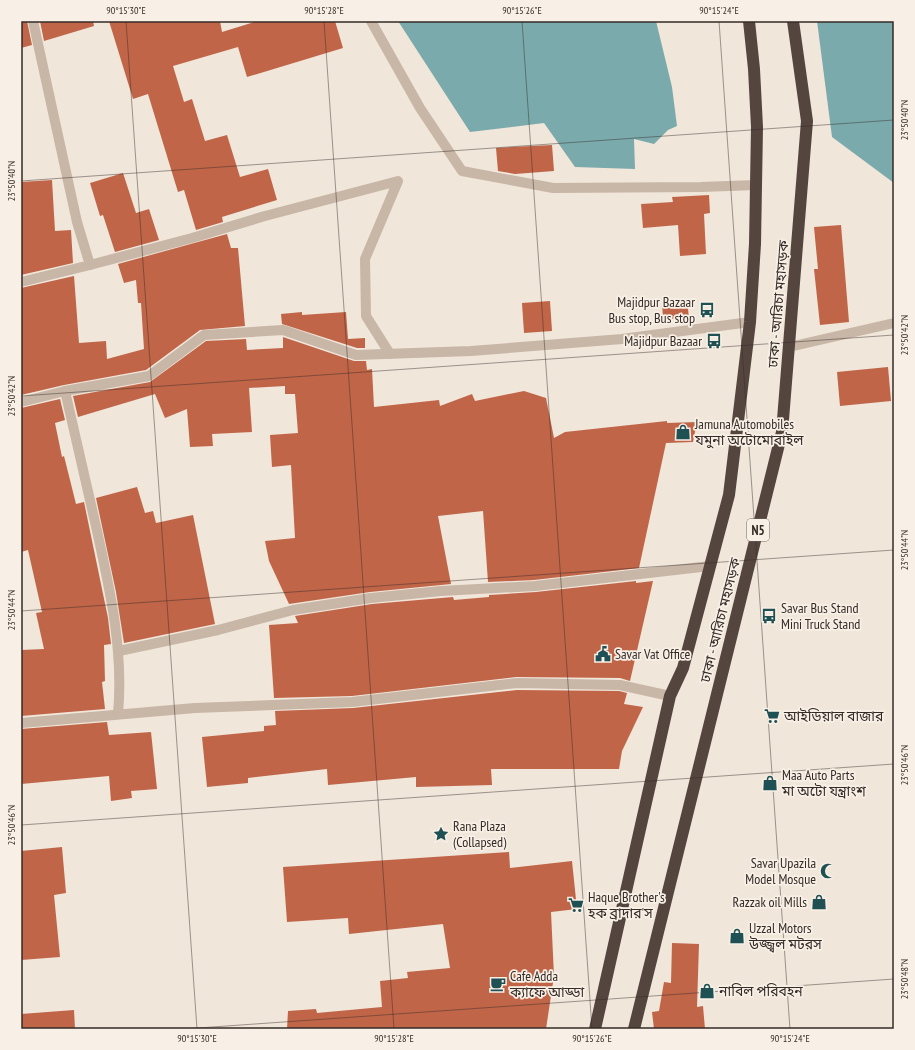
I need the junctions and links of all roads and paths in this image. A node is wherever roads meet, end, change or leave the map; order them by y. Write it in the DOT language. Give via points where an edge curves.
graph roads {
  1 [pos="33,21"];
  2 [pos="371,21"];
  3 [pos="749,21"];
  4 [pos="793,21"];
  5 [pos="756,185"];
  6 [pos="90,266"];
  7 [pos="21,282"];
  8 [pos="750,322"];
  9 [pos="894,323"];
  10 [pos="789,347"];
  11 [pos="390,354"];
  12 [pos="65,391"];
  13 [pos="21,402"];
  14 [pos="710,566"];
  15 [pos="119,651"];
  16 [pos="670,696"];
  17 [pos="118,714"];
  18 [pos="21,723"];
  19 [pos="595,1029"];
  20 [pos="634,1029"];
  1 -- 6 [label="street" via="77,222"];
  2 -- 5 [label="street" via="420,108 462,171 553,188"];
  3 -- 5 [label="highway, ঢাকা - আরিচা মহাসড়ক" via="757,127"];
  4 -- 10 [label="highway, ঢাকা - আরিচা মহাসড়ক / N5" via="807,121"];
  5 -- 8 [label="highway, ঢাকা - আরিচা মহাসড়ক"];
  6 -- 7 [label="street"];
  6 -- 11 [label="street" via="398,181 365,259 366,316"];
  8 -- 11 [label="street" via="622,339 471,351"];
  8 -- 14 [label="highway, ঢাকা - আরিচা মহাসড়ক" via="728,495"];
  9 -- 10 [label="street"];
  10 -- 20 [label="highway, ঢাকা - আরিচা মহাসড়ক / N5" via="782,432"];
  11 -- 12 [label="street" via="356,355 283,330 204,335 149,376"];
  12 -- 13 [label="street"];
  12 -- 15 [label="street" via="104,559"];
  14 -- 15 [label="street" via="535,586 441,591 363,599 293,610 218,630"];
  14 -- 16 [label="highway, ঢাকা - আরিচা মহাসড়ক" via="683,668"];
  15 -- 17 [label="street" via="121,686"];
  16 -- 17 [label="street" via="620,685 518,683 352,702 195,708"];
  16 -- 19 [label="highway, ঢাকা - আরিচা মহাসড়ক"];
  17 -- 18 [label="street"];
}
